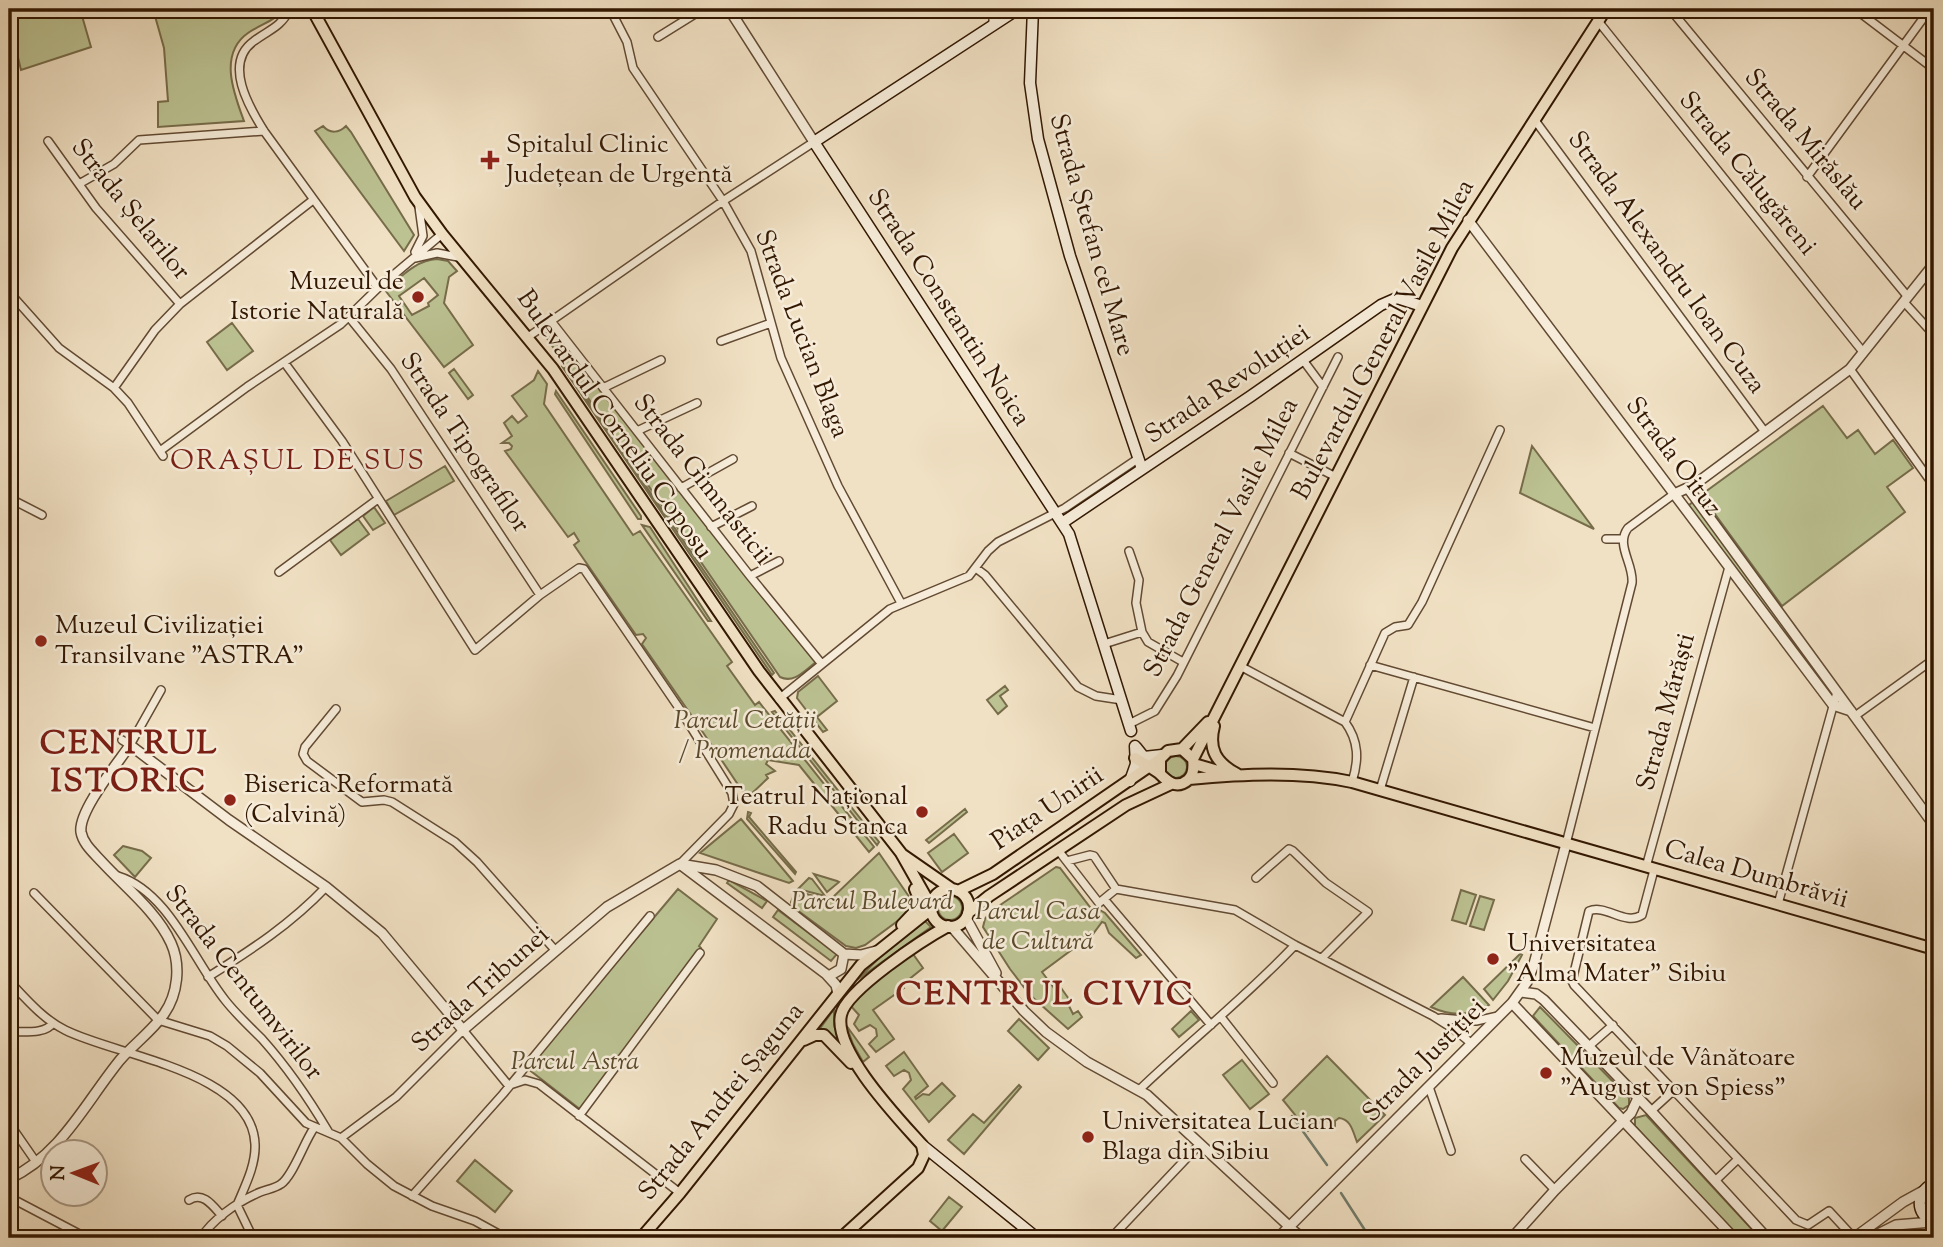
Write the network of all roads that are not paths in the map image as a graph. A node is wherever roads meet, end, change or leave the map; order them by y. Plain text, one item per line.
1 (290, 9) edge
2 (312, 9) edge
3 (610, 9) edge
4 (704, 9) edge
5 (729, 9) edge
6 (993, 9) edge
7 (1033, 9) edge
8 (1606, 9) edge
9 (1670, 9) edge
10 (1855, 9) edge
11 (1930, 9) edge
12 (1014, 10) edge
13 (1598, 21) junction
14 (993, 26) junction
15 (658, 37) dead end
16 (1902, 45) junction
17 (1934, 69) edge
18 (1534, 119) junction
19 (264, 131) junction
20 (48, 141) dead end
21 (814, 142) junction
22 (1807, 177) junction
23 (79, 184) junction
24 (415, 197) junction
25 (313, 200) junction
26 (723, 201) junction
27 (1468, 220) junction
28 (442, 234) junction
29 (462, 258) junction
30 (411, 259) junction
31 (1934, 264) edge
32 (378, 288) junction
33 (9, 292) edge
34 (1906, 300) junction
35 (180, 304) junction
36 (1422, 306) junction
37 (349, 317) junction
38 (551, 321) junction
39 (771, 324) junction
40 (1934, 335) edge
41 (528, 337) junction
42 (721, 341) dead end
43 (1863, 352) junction
44 (1338, 357) dead end
45 (661, 360) dead end
46 (1303, 360) junction
47 (284, 362) junction
48 (1850, 369) junction
49 (1323, 387) junction
50 (114, 388) junction
51 (603, 388) junction
52 (697, 403) dead end
53 (1500, 430) dead end
54 (637, 431) junction
55 (1765, 432) junction
56 (1289, 453) junction
57 (733, 459) dead end
58 (1140, 463) junction
59 (1336, 477) junction
60 (1934, 486) edge
61 (681, 488) junction
62 (1688, 488) junction
63 (1674, 494) junction
64 (9, 498) edge
65 (379, 499) junction
66 (752, 506) dead end
67 (1055, 511) junction
68 (42, 515) dead end
69 (1062, 523) junction
70 (711, 527) junction
71 (1606, 539) dead end
72 (1623, 539) junction
73 (1129, 551) dead end
74 (779, 561) dead end
75 (1729, 567) junction
76 (976, 569) junction
77 (279, 572) dead end
78 (750, 576) junction
79 (540, 595) junction
80 (901, 603) junction
81 (1142, 632) junction
82 (1104, 644) junction
83 (1934, 659) edge
84 (1184, 662) junction
85 (821, 663) junction
86 (1370, 665) junction
87 (1240, 666) junction
88 (1414, 677) junction
89 (162, 690) dead end
90 (1837, 692) junction
91 (779, 699) junction
92 (1122, 700) junction
93 (1833, 705) junction
94 (336, 709) dead end
95 (1217, 713) junction
96 (1853, 714) junction
97 (1345, 722) junction
98 (1130, 727) joint
99 (1595, 728) junction
100 (126, 743) junction
101 (1182, 749) junction
102 (1135, 752) junction
103 (1161, 757) junction
104 (1193, 762) junction
105 (1148, 767) junction
106 (1160, 774) junction
107 (1236, 775) junction
108 (1189, 779) junction
109 (1130, 781) junction
110 (1352, 782) junction
111 (1171, 784) junction
112 (1380, 790) junction
113 (1934, 825) edge
114 (1566, 845) junction
115 (1058, 850) junction
116 (901, 853) junction
117 (1067, 860) junction
118 (680, 864) junction
119 (909, 868) junction
120 (1650, 869) junction
121 (716, 870) junction
122 (113, 875) junction
123 (1256, 878) dead end
124 (326, 887) junction
125 (711, 887) junction
126 (955, 890) junction
127 (1116, 890) junction
128 (34, 892) dead end
129 (1104, 899) junction
130 (1778, 904) junction
131 (931, 907) junction
132 (650, 916) dead end
133 (967, 916) junction
134 (950, 927) junction
135 (892, 938) junction
136 (1295, 945) junction
137 (1934, 949) edge
138 (555, 950) junction
139 (876, 951) junction
140 (699, 953) dead end
141 (844, 954) junction
142 (1322, 958) junction
143 (829, 976) junction
144 (208, 977) junction
145 (998, 978) junction
146 (9, 981) edge
147 (1521, 992) junction
148 (838, 994) junction
149 (1512, 1003) junction
150 (1501, 1015) junction
151 (1433, 1016) junction
152 (1221, 1017) junction
153 (1526, 1018) junction
154 (158, 1020) junction
155 (53, 1023) junction
156 (1211, 1025) junction
157 (1613, 1025) junction
158 (463, 1030) junction
159 (9, 1032) edge
160 (801, 1042) junction
161 (1472, 1044) junction
162 (1589, 1046) junction
163 (128, 1052) junction
164 (865, 1077) junction
165 (1273, 1083) dead end
166 (509, 1086) junction
167 (1429, 1087) junction
168 (1139, 1090) junction
169 (1674, 1090) junction
170 (1638, 1098) junction
171 (1651, 1111) junction
172 (579, 1116) junction
173 (1623, 1119) junction
174 (9, 1123) edge
175 (314, 1128) junction
176 (328, 1131) junction
177 (341, 1138) junction
178 (1200, 1144) junction
179 (922, 1145) junction
180 (1451, 1151) dead end
181 (1525, 1159) dead end
182 (1738, 1159) junction
183 (36, 1162) junction
184 (9, 1179) edge
185 (1715, 1181) junction
186 (1934, 1183) edge
187 (1555, 1190) junction
188 (1923, 1191) junction
189 (680, 1193) junction
190 (412, 1196) junction
191 (9, 1197) edge
192 (188, 1200) dead end
193 (237, 1205) junction
194 (222, 1216) junction
195 (1933, 1222) edge
196 (1290, 1227) junction
197 (87, 1238) edge
198 (201, 1238) edge
199 (253, 1238) edge
200 (506, 1238) edge
201 (641, 1238) edge
202 (841, 1238) edge
203 (1037, 1238) edge
204 (1111, 1238) edge
205 (1278, 1238) edge
206 (1304, 1238) edge
207 (1511, 1238) edge
208 (1734, 1238) edge
209 (1767, 1238) edge
210 (1854, 1238) edge
211 (1870, 1238) edge

1 - 19 street
2 - 24 main road, Bulevardul Corneliu Coposu
3 - 26 street, Strada Lucian Blaga
4 - 15 street
5 - 21 street, Strada Constantin Noica
6 - 14 street
7 - 12 main road
7 - 58 main road, Strada Ștefan cel Mare
8 - 13 main road, Bulevardul General Vasile Milea
9 - 22 street, Strada Mirăslău
10 - 16 street
11 - 16 street
12 - 14 main road
13 - 18 main road, Bulevardul General Vasile Milea
13 - 43 street, Strada Călugăreni
14 - 21 main road
16 - 17 street
16 - 22 street
18 - 27 main road, Bulevardul General Vasile Milea
18 - 55 street, Strada Alexandru Ioan Cuza
19 - 23 street
19 - 25 street
20 - 23 street, Strada Șelarilor
21 - 26 street
21 - 67 main road, Strada Constantin Noica
22 - 34 street, Strada Mirăslău
23 - 35 street, Strada Șelarilor
24 - 28 main road, Bulevardul Corneliu Coposu
24 - 30 street
25 - 32 street
25 - 35 street
26 - 38 street
26 - 39 street, Strada Lucian Blaga
27 - 36 main road, Bulevardul General Vasile Milea
27 - 63 street, Strada Oituz
28 - 29 main road, Bulevardul Corneliu Coposu
28 - 30 street
29 - 30 street
29 - 41 main road, Bulevardul Corneliu Coposu
30 - 32 street
31 - 34 street
32 - 37 street
33 - 50 street
34 - 40 street, Strada Mirăslău
34 - 43 street
35 - 50 street
36 - 46 main road, Strada Revoluției
36 - 59 main road, Bulevardul General Vasile Milea
37 - 47 street
37 - 79 street, Strada Tipografilor
38 - 41 street
38 - 51 street, Strada Gimnasticii
39 - 42 street
39 - 80 street, Strada Lucian Blaga
41 - 91 main road, Bulevardul Corneliu Coposu
43 - 48 street
44 - 49 street, Strada General Vasile Milea
45 - 51 street
46 - 49 street
46 - 58 main road, Strada Revoluției
47 - 50 street
47 - 65 street
48 - 55 street
48 - 60 street
49 - 56 street, Strada General Vasile Milea
51 - 54 street, Strada Gimnasticii
52 - 54 street
53 - 86 street
54 - 61 street, Strada Gimnasticii
55 - 62 street
56 - 59 street
56 - 84 street, Strada General Vasile Milea
57 - 61 street
58 - 67 street, Strada Revoluției
58 - 69 main road, Strada Revoluției
59 - 87 main road, Bulevardul General Vasile Milea
61 - 70 street, Strada Gimnasticii
62 - 63 street
62 - 90 street, Strada Oituz
63 - 72 street
63 - 75 street, Strada Oituz
64 - 68 street
65 - 77 street
65 - 79 street
66 - 70 street
67 - 69 main road, Strada Constantin Noica
67 - 76 street, Strada Revoluției
69 - 82 main road, Strada Constantin Noica
70 - 78 street, Strada Gimnasticii
71 - 72 street
72 - 99 street
73 - 81 street
74 - 78 street
75 - 93 street, Strada Oituz
75 - 120 street, Strada Mărăști
76 - 80 street, Strada Revoluției
76 - 92 street
78 - 85 street, Strada Gimnasticii
79 - 118 street
80 - 85 street, Strada Revoluției
81 - 82 street
81 - 84 street
82 - 92 main road, Strada Constantin Noica
83 - 96 street
84 - 98 street, Strada General Vasile Milea
85 - 91 street, Strada Revoluției
86 - 88 street
86 - 97 street
87 - 95 main road, Bulevardul General Vasile Milea
87 - 97 street
88 - 99 street
88 - 112 street
89 - 100 street
90 - 93 street
90 - 96 street, Strada Oituz
91 - 116 main road, Bulevardul Corneliu Coposu
92 - 98 main road, Strada Constantin Noica
93 - 96 street
93 - 130 street
94 - 138 street
95 - 101 main road, Bulevardul General Vasile Milea
95 - 104 main road, Bulevardul General Vasile Milea
95 - 107 main road
96 - 113 street, Strada Oituz
97 - 110 street
99 - 114 street
100 - 122 street
100 - 124 street
101 - 103 main road
101 - 104 main road
102 - 103 main road
102 - 105 main road
102 - 109 main road
103 - 105 main road, Piața Unirii
103 - 106 main road
104 - 107 main road, Calea Dumbrăvii
104 - 108 main road
105 - 106 main road
105 - 109 main road, Piața Unirii
106 - 111 main road
107 - 108 main road, Calea Dumbrăvii
107 - 110 main road, Calea Dumbrăvii
108 - 111 main road
109 - 126 main road, Piața Unirii
110 - 112 main road, Calea Dumbrăvii
111 - 115 main road, Piața Unirii
112 - 114 main road, Calea Dumbrăvii
114 - 120 main road, Calea Dumbrăvii
114 - 147 street, Strada Justiției
115 - 117 street
115 - 133 main road, Piața Unirii
116 - 119 main road, Bulevardul Corneliu Coposu
116 - 126 main road, Bulevardul Corneliu Coposu
117 - 127 street
117 - 129 street
118 - 121 street
118 - 125 street
118 - 138 street, Strada Tribunei
119 - 131 main road, Bulevardul Corneliu Coposu
119 - 135 main road, Bulevardul Corneliu Coposu
120 - 130 main road, Calea Dumbrăvii
120 - 157 street, Strada Mărăști
121 - 125 street
121 - 141 street
122 - 144 street, Strada Centumvirilor
122 - 154 street
123 - 142 street
124 - 144 street
124 - 158 street
125 - 143 street
126 - 131 main road, Piața Unirii
126 - 133 main road
127 - 129 street
127 - 136 street
128 - 154 street
129 - 156 street
130 - 137 main road, Calea Dumbrăvii
131 - 134 main road
131 - 135 main road, Piața Unirii
132 - 166 street
133 - 134 main road, Piața Unirii
133 - 145 street
134 - 145 street
134 - 164 main road, Piața Unirii
135 - 139 main road, Piața Unirii
136 - 142 street
136 - 152 street
138 - 158 street, Strada Tribunei
139 - 141 street
139 - 148 main road, Piața Unirii
140 - 172 street
141 - 143 street
142 - 151 street
143 - 148 street
144 - 176 street, Strada Centumvirilor
145 - 168 street
146 - 155 street
147 - 149 street, Strada Justiției
147 - 162 street
148 - 160 main road, Strada Andrei Șaguna
149 - 150 street, Strada Justiției
149 - 153 street
150 - 151 street
150 - 153 street
150 - 161 street, Strada Justiției
151 - 161 street
152 - 156 street
152 - 165 street
153 - 173 street
154 - 163 street
154 - 175 street
155 - 159 street
155 - 163 street
156 - 168 street
157 - 162 street
157 - 169 street
158 - 166 street
158 - 177 street, Strada Tribunei
160 - 164 main road
160 - 189 main road, Strada Andrei Șaguna
161 - 167 street, Strada Justiției
162 - 170 street
163 - 183 street
163 - 193 street
164 - 179 main road
166 - 172 street
166 - 190 street
167 - 180 street
167 - 196 street, Strada Justiției
168 - 178 street
169 - 171 street
169 - 182 street
170 - 171 street
170 - 173 street
171 - 185 street
172 - 189 street
173 - 187 street
173 - 208 street
174 - 183 street
175 - 176 street
175 - 193 street
176 - 177 street
177 - 190 street
178 - 196 street
178 - 204 street
179 - 202 main road
179 - 203 main road
181 - 187 street
182 - 185 street
182 - 210 street
183 - 184 street
185 - 209 street
186 - 188 main road
187 - 207 street
188 - 195 main road
188 - 210 street
189 - 201 main road, Strada Andrei Șaguna
190 - 200 street
191 - 197 street
192 - 194 street
193 - 194 street
193 - 199 street
194 - 198 street
195 - 211 street
196 - 205 street, Strada Justiției
196 - 206 street

